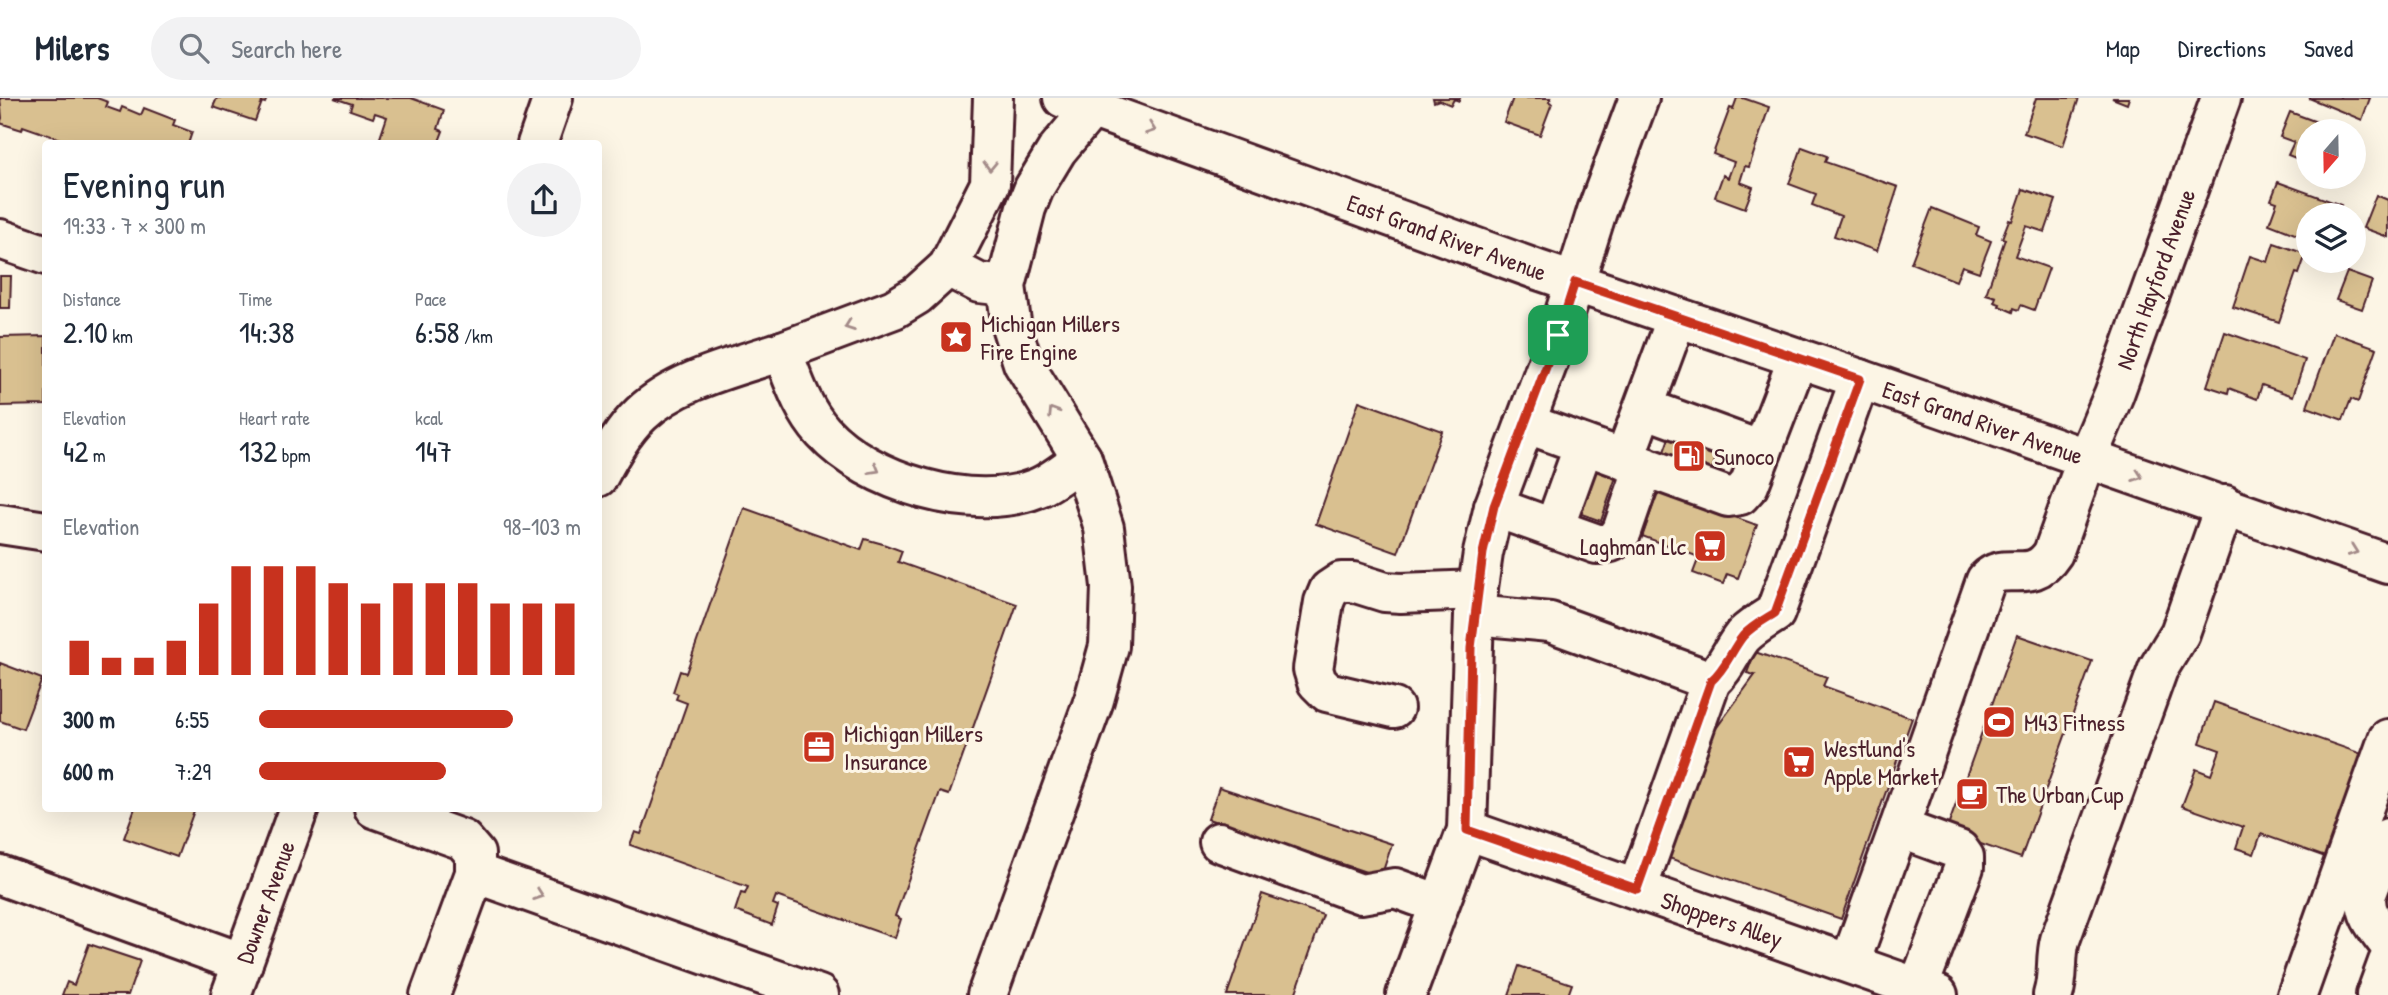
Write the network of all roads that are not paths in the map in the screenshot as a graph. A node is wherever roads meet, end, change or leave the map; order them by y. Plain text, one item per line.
1 (553, 98) edge
2 (993, 98) edge
3 (1639, 98) edge
4 (2221, 98) edge
5 (1073, 101) edge
6 (538, 140) edge
7 (0, 239) edge
8 (42, 254) edge
9 (948, 267) junction
10 (1575, 282) junction
11 (1006, 286) junction
12 (1677, 317) junction
13 (782, 351) junction
14 (1798, 358) junction
15 (1860, 379) junction
16 (1644, 408) junction
17 (1525, 423) junction
18 (1584, 445) junction
19 (1762, 451) junction
20 (2087, 458) junction
21 (1082, 459) junction
22 (1634, 463) junction
23 (602, 470) edge
24 (2225, 505) junction
25 (1494, 506) junction
26 (0, 524) edge
27 (1554, 528) junction
28 (42, 530) edge
29 (2388, 564) edge
30 (1476, 602) junction
31 (1711, 681) junction
32 (1394, 708) dead end
33 (2388, 739) edge
34 (298, 812) edge
35 (385, 812) edge
36 (1899, 828) junction
37 (1467, 830) junction
38 (2388, 838) edge
39 (1219, 842) dead end
40 (475, 873) junction
41 (0, 875) edge
42 (1637, 889) junction
43 (1439, 904) junction
44 (2388, 943) edge
45 (2388, 962) edge
46 (1850, 963) junction
47 (237, 979) edge
48 (1932, 993) edge
49 (430, 995) edge
50 (819, 995) edge
51 (987, 995) edge
52 (1406, 995) edge
53 (2053, 995) edge
54 (2297, 995) edge
55 (2376, 995) edge

1 - 6 street
2 -> 9 street
3 - 10 street
4 - 20 street, North Hayford Avenue
5 -> 10 street, East Grand River Avenue
5 - 11 street
7 - 8 street
9 - 11 street
9 -> 13 street
10 - 12 street, East Grand River Avenue
10 - 17 street
21 -> 11 street
12 - 14 street, East Grand River Avenue
12 - 16 street
13 -> 21 street
13 - 23 street
14 - 15 street, East Grand River Avenue
14 - 19 street
15 - 20 street, East Grand River Avenue
15 - 31 street
16 - 19 street
16 - 22 street
17 - 18 street
17 - 25 street
18 - 22 street
18 - 27 street
19 - 22 street
20 -> 24 street, East Grand River Avenue
20 - 36 street, North Hayford Avenue
21 - 51 street
22 - 27 street
24 -> 29 street, East Grand River Avenue
24 - 53 street
25 - 27 street
25 - 30 street
26 - 28 street
30 - 31 street
30 - 32 street
30 - 37 street
31 - 42 street
33 - 54 street
34 - 47 street, Downer Avenue
35 - 40 street
36 - 46 street
36 - 48 street
37 - 42 street, Shoppers Alley
37 - 43 street
38 - 44 street
39 - 43 street
40 - 49 street
40 -> 50 street
41 - 47 street
42 - 46 street, Shoppers Alley
43 - 52 street
45 - 55 street
46 - 48 street, Shoppers Alley

